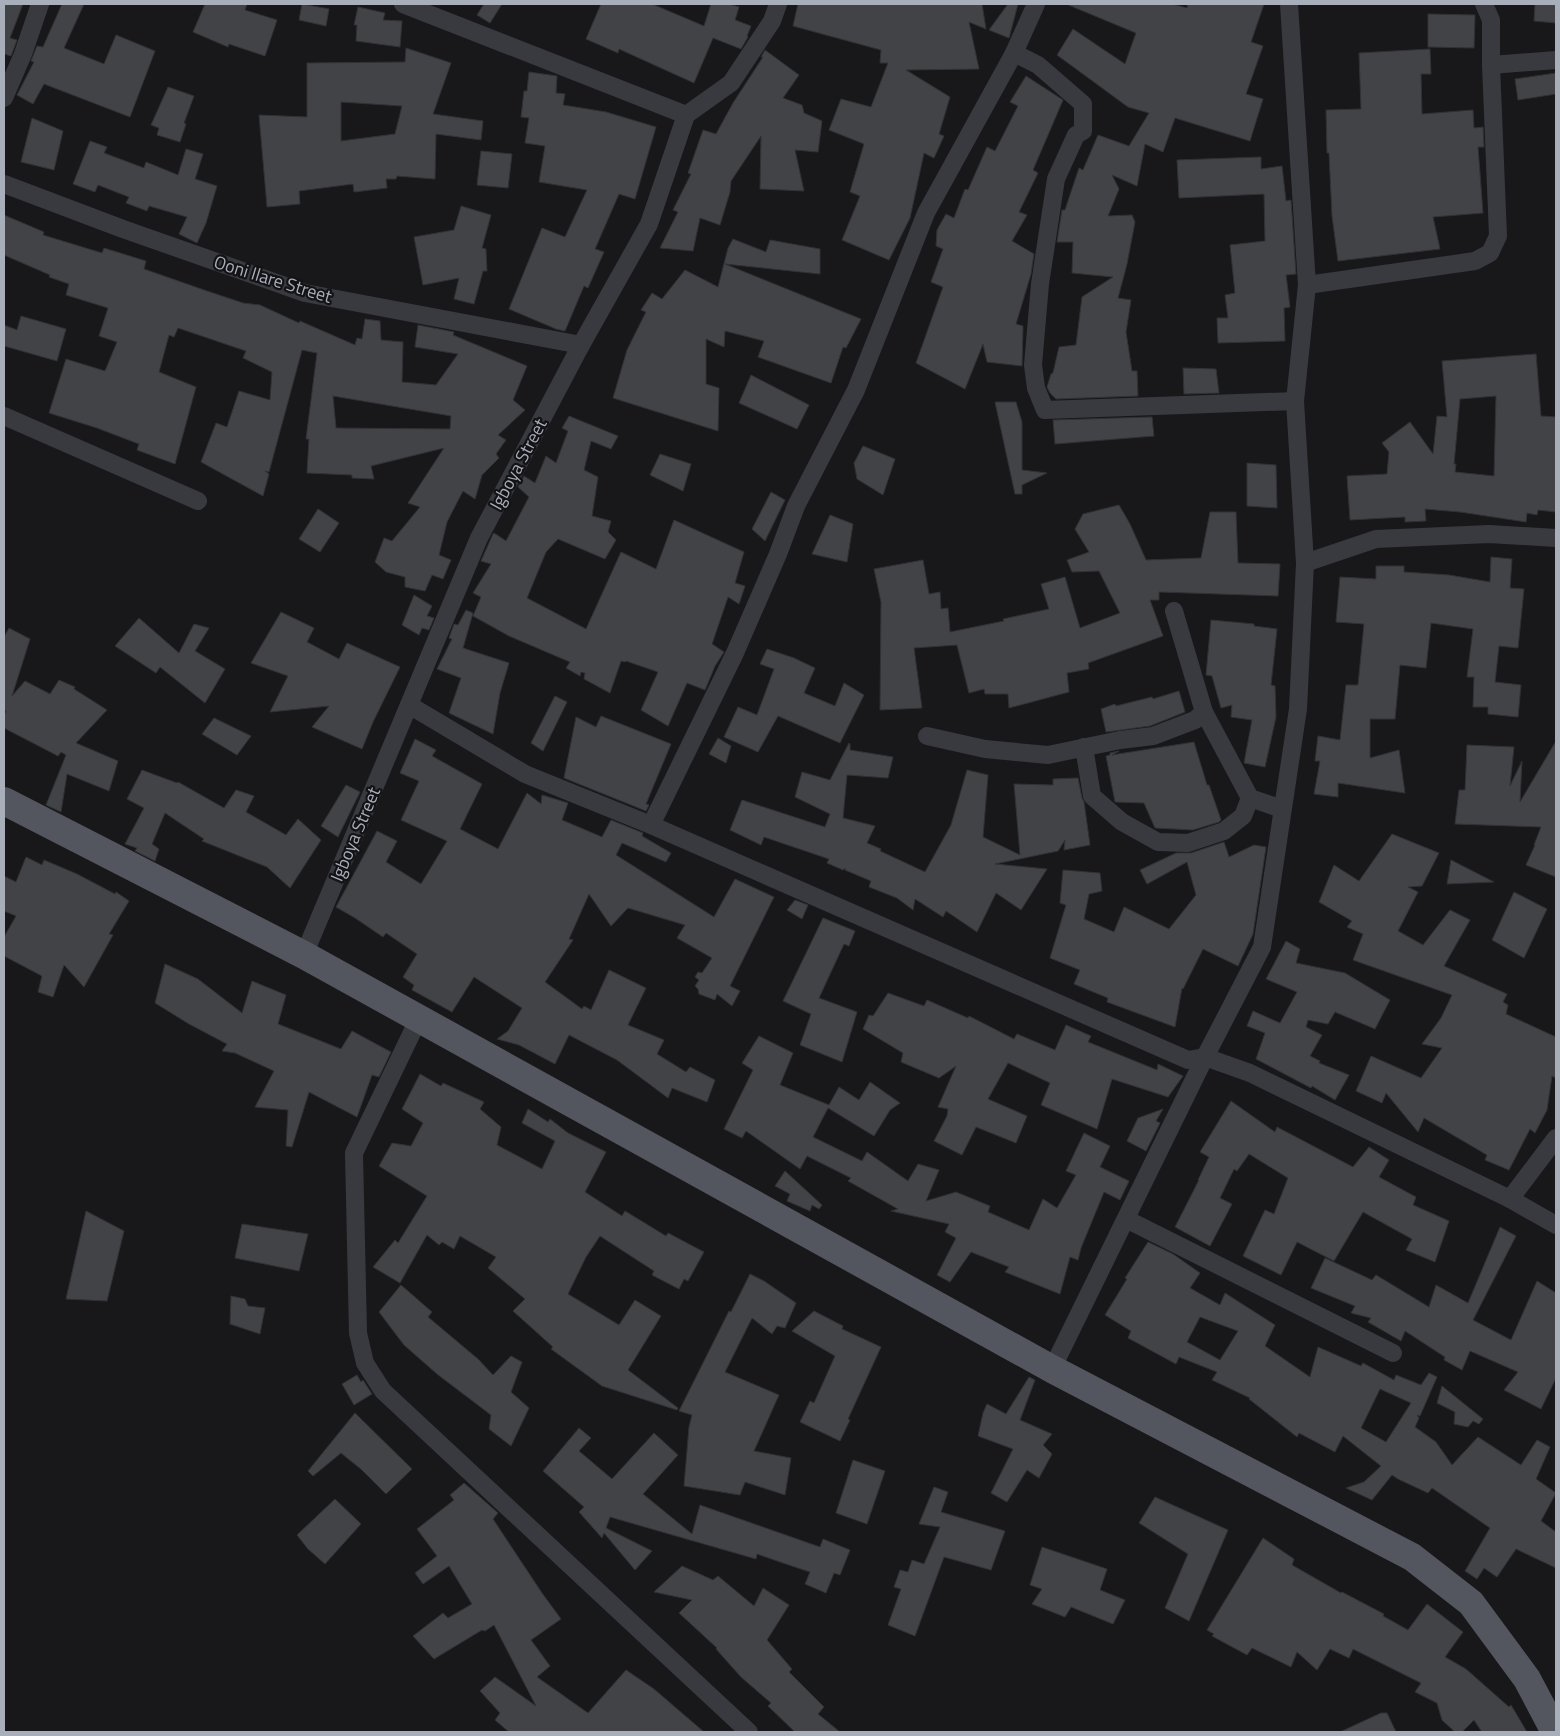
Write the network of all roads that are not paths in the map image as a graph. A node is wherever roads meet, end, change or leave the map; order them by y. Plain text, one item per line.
1 (40, 4) edge
2 (403, 4) edge
3 (778, 4) edge
4 (1036, 4) edge
5 (1289, 4) edge
6 (1484, 4) edge
7 (1014, 53) junction
8 (1556, 60) edge
9 (1491, 65) junction
10 (4, 98) edge
11 (686, 115) junction
12 (4, 184) edge
13 (1307, 284) junction
14 (581, 345) junction
15 (1295, 401) junction
16 (4, 416) edge
17 (198, 501) dead end
18 (1556, 538) edge
19 (1305, 563) junction
20 (1174, 611) dead end
21 (409, 705) junction
22 (1204, 712) junction
23 (927, 736) dead end
24 (1084, 747) junction
25 (1250, 798) junction
26 (4, 801) edge
27 (1282, 809) junction
28 (651, 825) junction
29 (304, 955) junction
30 (419, 1018) junction
31 (1205, 1057) junction
32 (1556, 1138) edge
33 (1510, 1199) junction
34 (1126, 1219) junction
35 (1556, 1225) edge
36 (1393, 1352) dead end
37 (1052, 1369) junction
38 (749, 1732) edge
39 (1555, 1732) edge

1 - 10 street
2 - 11 street
3 - 11 street
4 - 7 street
5 - 13 street
6 - 9 street
7 - 15 street
7 - 28 street
8 - 9 street
9 - 13 street
11 - 14 street, Igboya Street
12 - 14 street, Ooni Ilare Street
13 - 15 street
14 - 21 street, Igboya Street
15 - 19 street
16 - 17 street
18 - 19 street
19 - 27 street
20 - 22 street
21 - 28 street
21 - 29 street, Igboya Street
22 - 24 street
22 - 25 street
23 - 24 street
24 - 25 street
25 - 27 street
26 - 29 main road
27 - 31 street
28 - 31 street
29 - 30 main road
30 - 37 main road
30 - 38 street
31 - 33 street
31 - 34 street
32 - 33 street
33 - 35 street
34 - 36 street
34 - 37 street
37 - 39 main road

